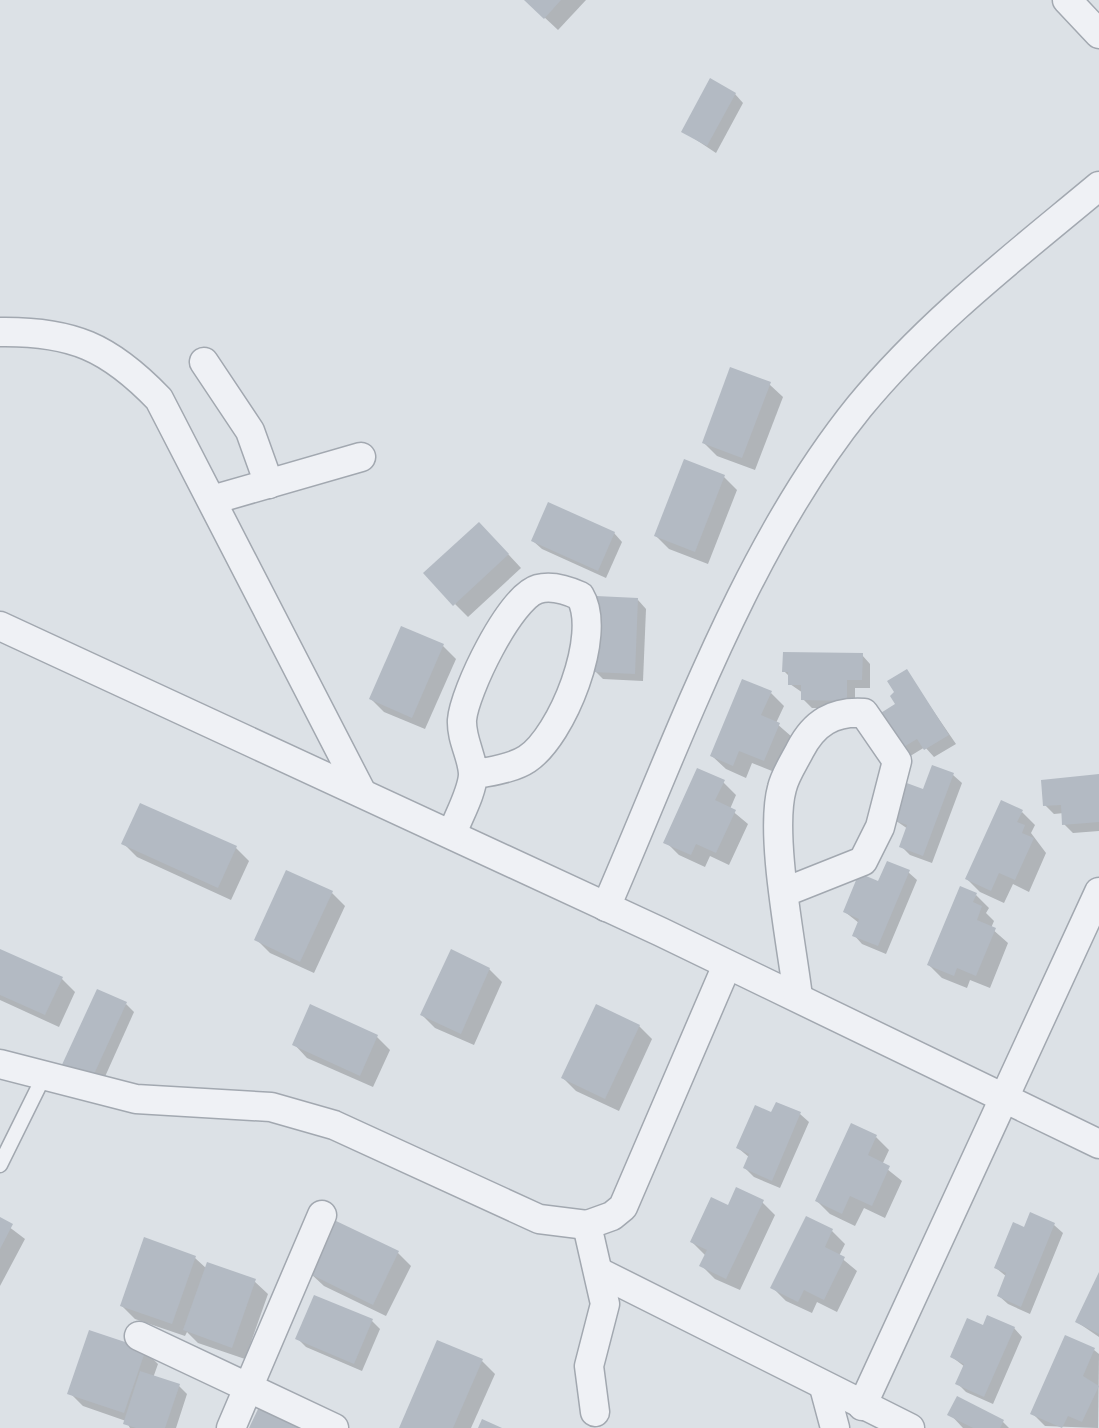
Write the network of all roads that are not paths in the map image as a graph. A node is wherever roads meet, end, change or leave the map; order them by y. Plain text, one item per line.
1 (1067, 0) edge
2 (1099, 34) edge
3 (1099, 186) edge
4 (0, 332) edge
5 (204, 362) dead end
6 (361, 457) dead end
7 (269, 484) junction
8 (212, 500) junction
9 (0, 626) edge
10 (473, 775) junction
11 (362, 793) junction
12 (452, 834) junction
13 (785, 892) junction
14 (1099, 892) edge
15 (606, 907) junction
16 (727, 965) junction
17 (798, 997) junction
18 (0, 1044) edge
19 (20, 1070) edge
20 (1006, 1098) junction
21 (1099, 1144) edge
22 (0, 1165) edge
23 (322, 1215) dead end
24 (587, 1225) junction
25 (599, 1272) junction
26 (139, 1336) dead end
27 (824, 1387) junction
28 (248, 1388) junction
29 (862, 1406) junction
30 (595, 1412) dead end
31 (231, 1428) edge
32 (334, 1428) edge
33 (835, 1428) edge
34 (910, 1428) edge

1 - 2 street
3 - 15 street
4 - 8 street
5 - 7 street
6 - 7 street
7 - 8 street
8 - 11 street
9 - 11 street
10 - 10 street
10 - 12 street
11 - 12 street
12 - 15 street
13 - 13 street
13 - 17 street
14 - 20 street
15 - 16 street
16 - 17 street
16 - 24 street
17 - 20 street
18 - 19 street
19 - 22 lane
19 - 24 street
20 - 21 street
20 - 29 street
23 - 28 street
24 - 25 street
25 - 27 street
25 - 30 street
26 - 28 street
27 - 29 street
27 - 33 street
28 - 31 street
28 - 32 street
29 - 34 street

